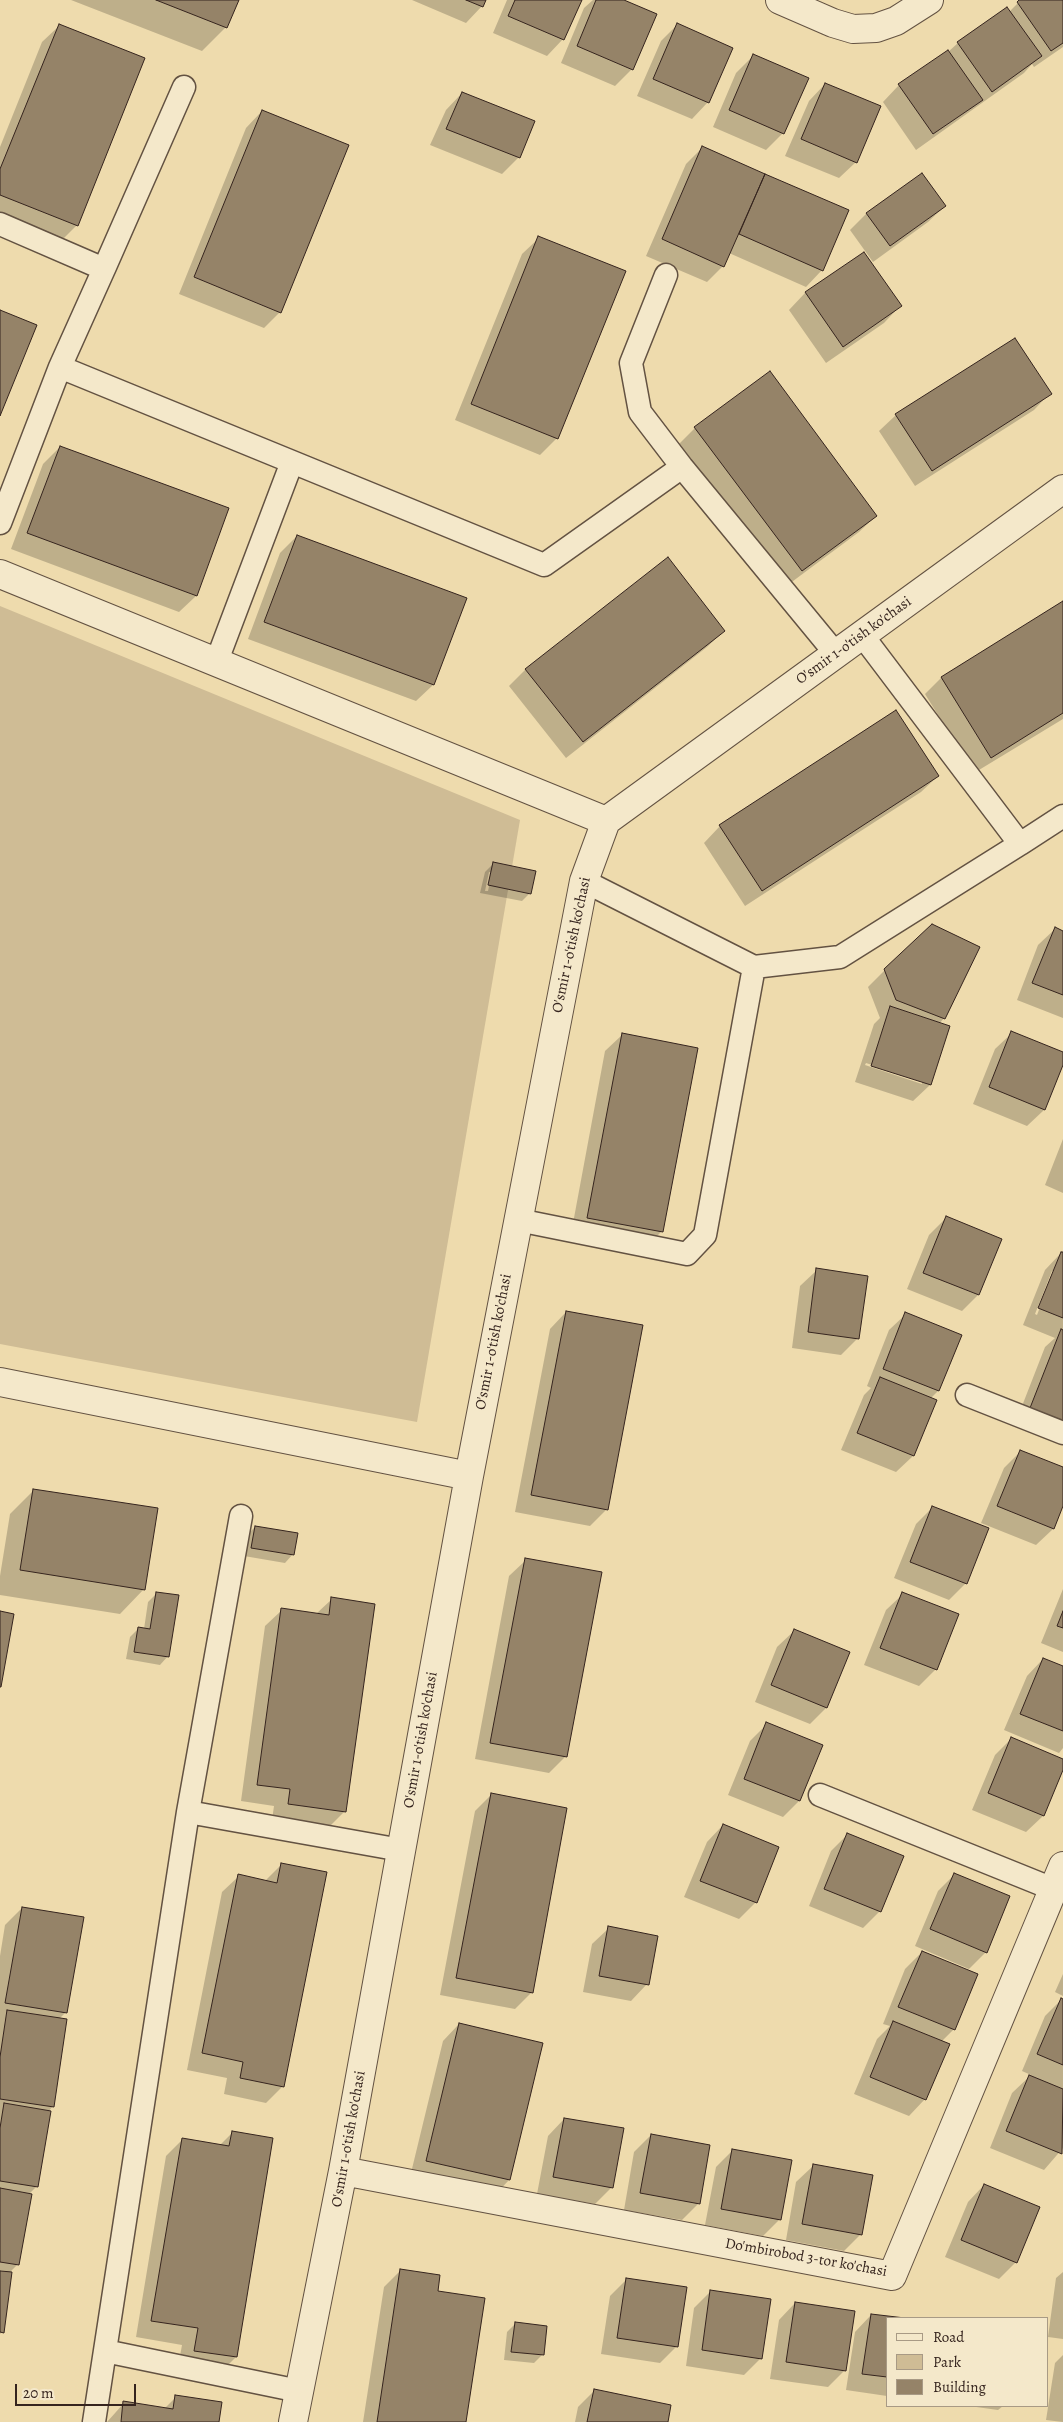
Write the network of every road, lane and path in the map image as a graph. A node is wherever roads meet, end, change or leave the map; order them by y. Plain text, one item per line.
1 (780, 0) edge
2 (929, 0) edge
3 (184, 87) dead end
4 (0, 224) edge
5 (104, 269) junction
6 (666, 275) dead end
7 (60, 366) junction
8 (292, 462) junction
9 (682, 466) junction
10 (1063, 489) edge
11 (0, 523) edge
12 (0, 574) edge
13 (862, 635) junction
14 (836, 654) junction
15 (216, 663) junction
16 (1063, 816) edge
17 (606, 821) junction
18 (1020, 844) junction
19 (584, 881) junction
20 (754, 967) junction
21 (518, 1220) junction
22 (0, 1382) edge
23 (967, 1396) dead end
24 (1063, 1433) edge
25 (469, 1476) junction
26 (241, 1516) dead end
27 (820, 1795) dead end
28 (188, 1812) junction
29 (401, 1850) junction
30 (1058, 1878) edge
31 (343, 2171) junction
32 (105, 2351) junction
33 (299, 2391) junction
34 (94, 2422) edge
35 (293, 2422) edge

1 - 2 street
3 - 5 lane
4 - 5 lane
5 - 7 lane
6 - 9 lane
7 - 8 lane
7 - 11 lane
8 - 9 lane
8 - 15 lane
9 - 14 lane
10 - 13 street, O'smir 1-o'tish ko'chasi
12 - 15 street
13 - 14 street, O'smir 1-o'tish ko'chasi
13 - 18 lane
14 - 17 street, O'smir 1-o'tish ko'chasi
15 - 17 street
16 - 18 lane
17 - 19 street, O'smir 1-o'tish ko'chasi
18 - 20 lane
19 - 20 lane
19 - 21 street, O'smir 1-o'tish ko'chasi
20 - 21 lane
21 - 25 street, O'smir 1-o'tish ko'chasi
22 - 25 street
23 - 24 lane
25 - 29 street, O'smir 1-o'tish ko'chasi
26 - 28 lane
27 - 30 lane
28 - 29 lane
28 - 32 lane
29 - 31 street, O'smir 1-o'tish ko'chasi
30 - 31 street, Do'mbirobod 3-tor ko'chasi
31 - 33 street, O'smir 1-o'tish ko'chasi
32 - 33 lane
32 - 34 lane
33 - 35 street, O'smir 1-o'tish ko'chasi

